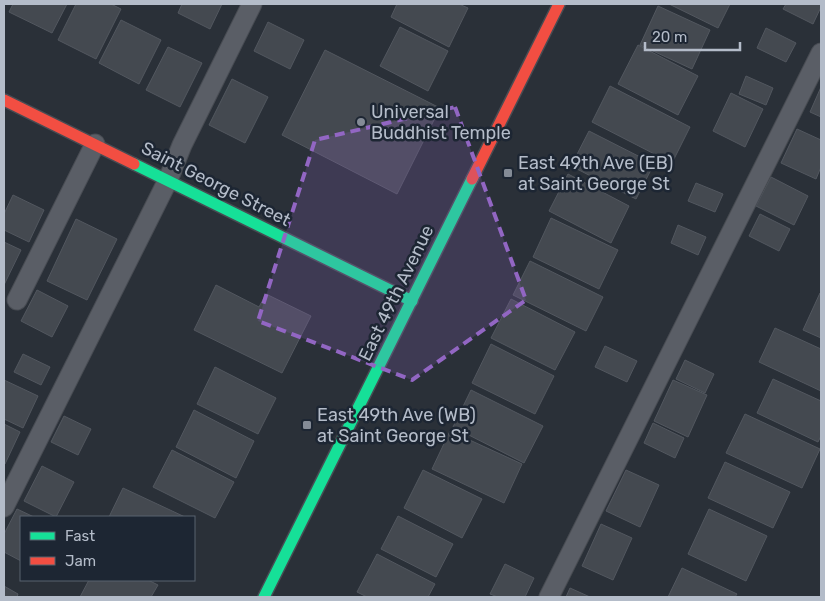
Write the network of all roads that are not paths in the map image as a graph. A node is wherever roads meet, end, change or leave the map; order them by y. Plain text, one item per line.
1 (252, 4) edge
2 (559, 4) edge
3 (821, 53) edge
4 (4, 100) edge
5 (95, 144) junction
6 (168, 180) junction
7 (16, 300) dead end
8 (412, 301) junction
9 (4, 507) edge
10 (264, 597) edge
11 (549, 597) edge

1 - 6 lane
2 - 8 street, East 49th Avenue
3 - 11 lane
4 - 5 street, Saint George Street
5 - 6 street, Saint George Street
5 - 7 lane
6 - 8 street, Saint George Street
6 - 9 lane
8 - 10 street, East 49th Avenue

